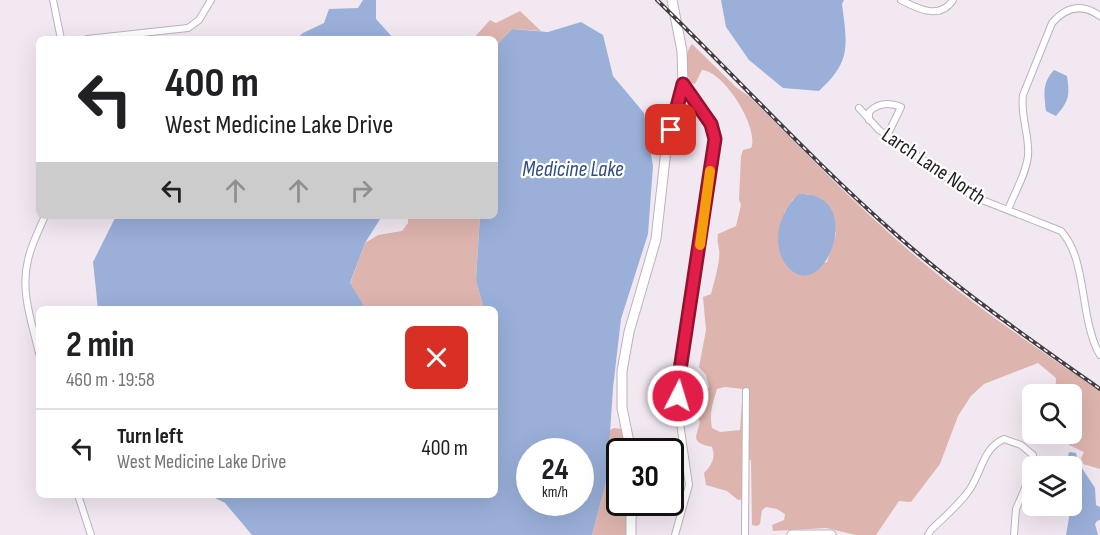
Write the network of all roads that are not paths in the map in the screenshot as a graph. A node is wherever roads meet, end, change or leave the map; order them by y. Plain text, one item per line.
1 (53, 0) edge
2 (211, 0) edge
3 (672, 0) edge
4 (901, 0) edge
5 (953, 0) edge
6 (1100, 16) edge
7 (60, 36) edge
8 (123, 36) edge
9 (683, 84) junction
10 (859, 108) dead end
11 (869, 120) junction
12 (887, 136) junction
13 (1008, 210) junction
14 (44, 219) edge
15 (36, 341) edge
16 (1100, 356) edge
17 (746, 391) dead end
18 (628, 438) edge
19 (1033, 456) edge
20 (1022, 494) edge
21 (79, 498) edge
22 (633, 516) edge
23 (632, 533) edge
24 (91, 535) edge
25 (675, 535) edge
26 (745, 535) edge
27 (792, 535) edge
28 (818, 535) edge
29 (831, 535) edge
30 (928, 535) edge
31 (1014, 535) edge

1 - 7 street
2 - 8 street
3 - 9 street
4 - 5 street
6 - 13 street
9 - 18 street
9 - 25 street
10 - 11 street, Larch Lane North
11 - 12 street, Larch Lane North
11 - 12 street
12 - 13 street, Larch Lane North
13 - 16 street, Larch Lane North
14 - 15 street
17 - 26 street
19 - 30 street
20 - 31 street
21 - 24 street
22 - 23 street
27 - 28 street
28 - 29 street

